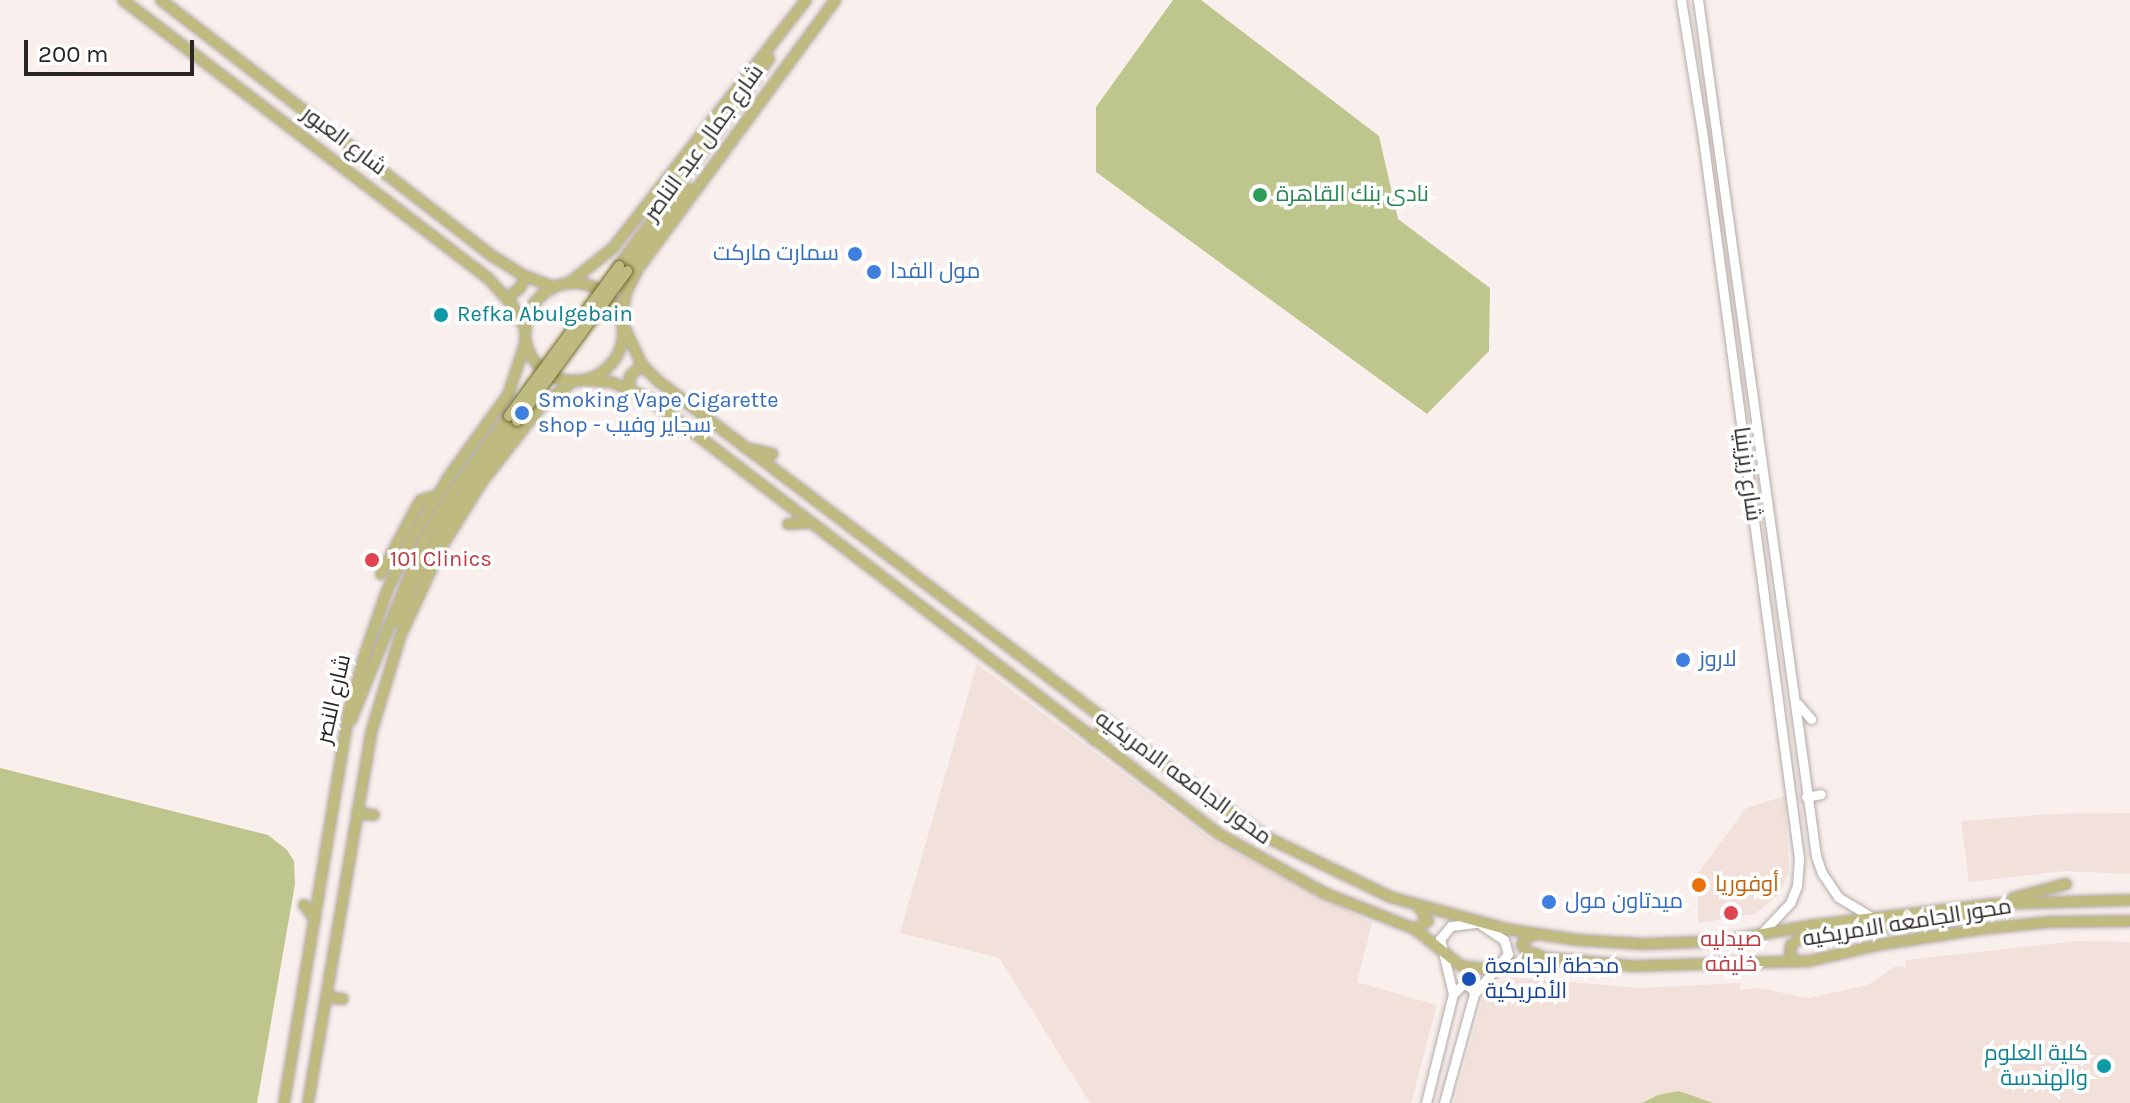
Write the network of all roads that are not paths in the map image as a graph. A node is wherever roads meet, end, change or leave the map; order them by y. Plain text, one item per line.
1 (123, 0) edge
2 (161, 0) edge
3 (806, 0) edge
4 (835, 0) edge
5 (1681, 0) edge
6 (1698, 0) edge
7 (779, 35) junction
8 (601, 261) junction
9 (626, 271) junction
10 (525, 276) junction
11 (569, 283) junction
12 (553, 287) junction
13 (507, 298) junction
14 (622, 320) junction
15 (526, 335) junction
16 (642, 365) junction
17 (579, 380) junction
18 (512, 386) junction
19 (629, 388) junction
20 (542, 405) junction
21 (513, 418) junction
22 (747, 449) junction
23 (772, 454) dead end
24 (1766, 489) junction
25 (1750, 493) junction
26 (436, 496) junction
27 (1770, 509) junction
28 (1753, 511) junction
29 (810, 523) junction
30 (788, 524) dead end
31 (381, 574) dead end
32 (400, 637) junction
33 (1796, 702) junction
34 (1811, 719) dead end
35 (1108, 722) junction
36 (347, 726) junction
37 (1094, 740) junction
38 (1821, 794) dead end
39 (1806, 797) junction
40 (357, 813) junction
41 (374, 815) dead end
42 (1816, 856) junction
43 (1799, 858) junction
44 (2066, 884) dead end
45 (2130, 900) edge
46 (1995, 904) junction
47 (304, 905) dead end
48 (1419, 907) junction
49 (315, 919) junction
50 (1876, 919) junction
51 (2130, 921) edge
52 (1479, 924) junction
53 (1415, 929) junction
54 (1536, 934) junction
55 (1758, 936) junction
56 (1442, 952) junction
57 (1547, 958) junction
58 (1795, 962) junction
59 (1501, 966) junction
60 (1453, 994) junction
61 (1474, 994) junction
62 (327, 997) junction
63 (343, 999) dead end
64 (284, 1103) edge
65 (308, 1103) edge
66 (1426, 1103) edge
67 (1444, 1103) edge

1 - 13 main road, شارع العبور
2 - 10 main road, شارع العبور
3 - 7 main road, شارع جمال عبد الناصر
4 - 9 main road, شارع جمال عبد الناصر
5 - 25 main road, شارع زيزينيا
6 - 24 main road, شارع زيزينيا
7 - 8 main road, شارع جمال عبد الناصر
7 - 9 main road
8 - 9 main road
8 - 11 main road, شارع جمال عبد الناصر
9 - 14 main road
9 - 21 main road, bridge
10 - 12 main road, شارع العبور
10 - 13 main road
11 - 12 main road
11 - 14 main road
12 - 15 main road
13 - 15 main road, شارع العبور
14 - 16 main road, محور الجامعه الامريكيه
14 - 17 main road
15 - 17 main road
15 - 18 main road, شارع النصر
16 - 19 main road
16 - 22 main road, محور الجامعه الامريكيه
17 - 19 main road, محور الجامعه الامريكيه
17 - 20 main road, شارع النصر
18 - 20 main road
18 - 26 main road, شارع النصر
19 - 29 main road, محور الجامعه الامريكيه
20 - 32 main road, شارع النصر
21 - 32 main road
21 - 36 main road
22 - 23 main road
22 - 35 main road, محور الجامعه الامريكيه
24 - 25 main road
24 - 27 main road, شارع زيزينيا
25 - 28 main road, شارع زيزينيا
26 - 31 main road
26 - 36 main road, شارع النصر
27 - 28 main road
27 - 33 main road, شارع زيزينيا
28 - 43 main road, شارع زيزينيا
29 - 30 main road
29 - 37 main road, محور الجامعه الامريكيه
32 - 40 main road, شارع النصر
33 - 34 main road
33 - 39 main road, شارع زيزينيا
35 - 37 main road
35 - 48 main road, محور الجامعه الامريكيه
36 - 49 main road, شارع النصر
37 - 53 main road, محور الجامعه الامريكيه
38 - 39 main road
39 - 42 main road, شارع زيزينيا
40 - 41 main road
40 - 62 main road, شارع النصر
42 - 43 main road
42 - 50 main road, شارع زيزينيا
43 - 55 main road, شارع زيزينيا
44 - 46 main road
45 - 46 main road, محور الجامعه الامريكيه
46 - 50 main road, محور الجامعه الامريكيه
46 - 58 main road
47 - 49 main road
48 - 52 main road, محور الجامعه الامريكيه
48 - 53 main road
49 - 64 main road, شارع النصر
50 - 55 main road, محور الجامعه الامريكيه
51 - 58 main road, محور الجامعه الامريكيه
52 - 54 main road, محور الجامعه الامريكيه
52 - 56 main road
52 - 59 main road
53 - 56 main road, محور الجامعه الامريكيه
54 - 55 main road, محور الجامعه الامريكيه
54 - 57 main road
56 - 59 main road, محور الجامعه الامريكيه
56 - 60 main road
57 - 58 main road, محور الجامعه الامريكيه
57 - 59 main road, محور الجامعه الامريكيه
59 - 61 main road
60 - 61 main road
60 - 66 main road
61 - 67 main road
62 - 63 main road
62 - 65 main road, شارع النصر

